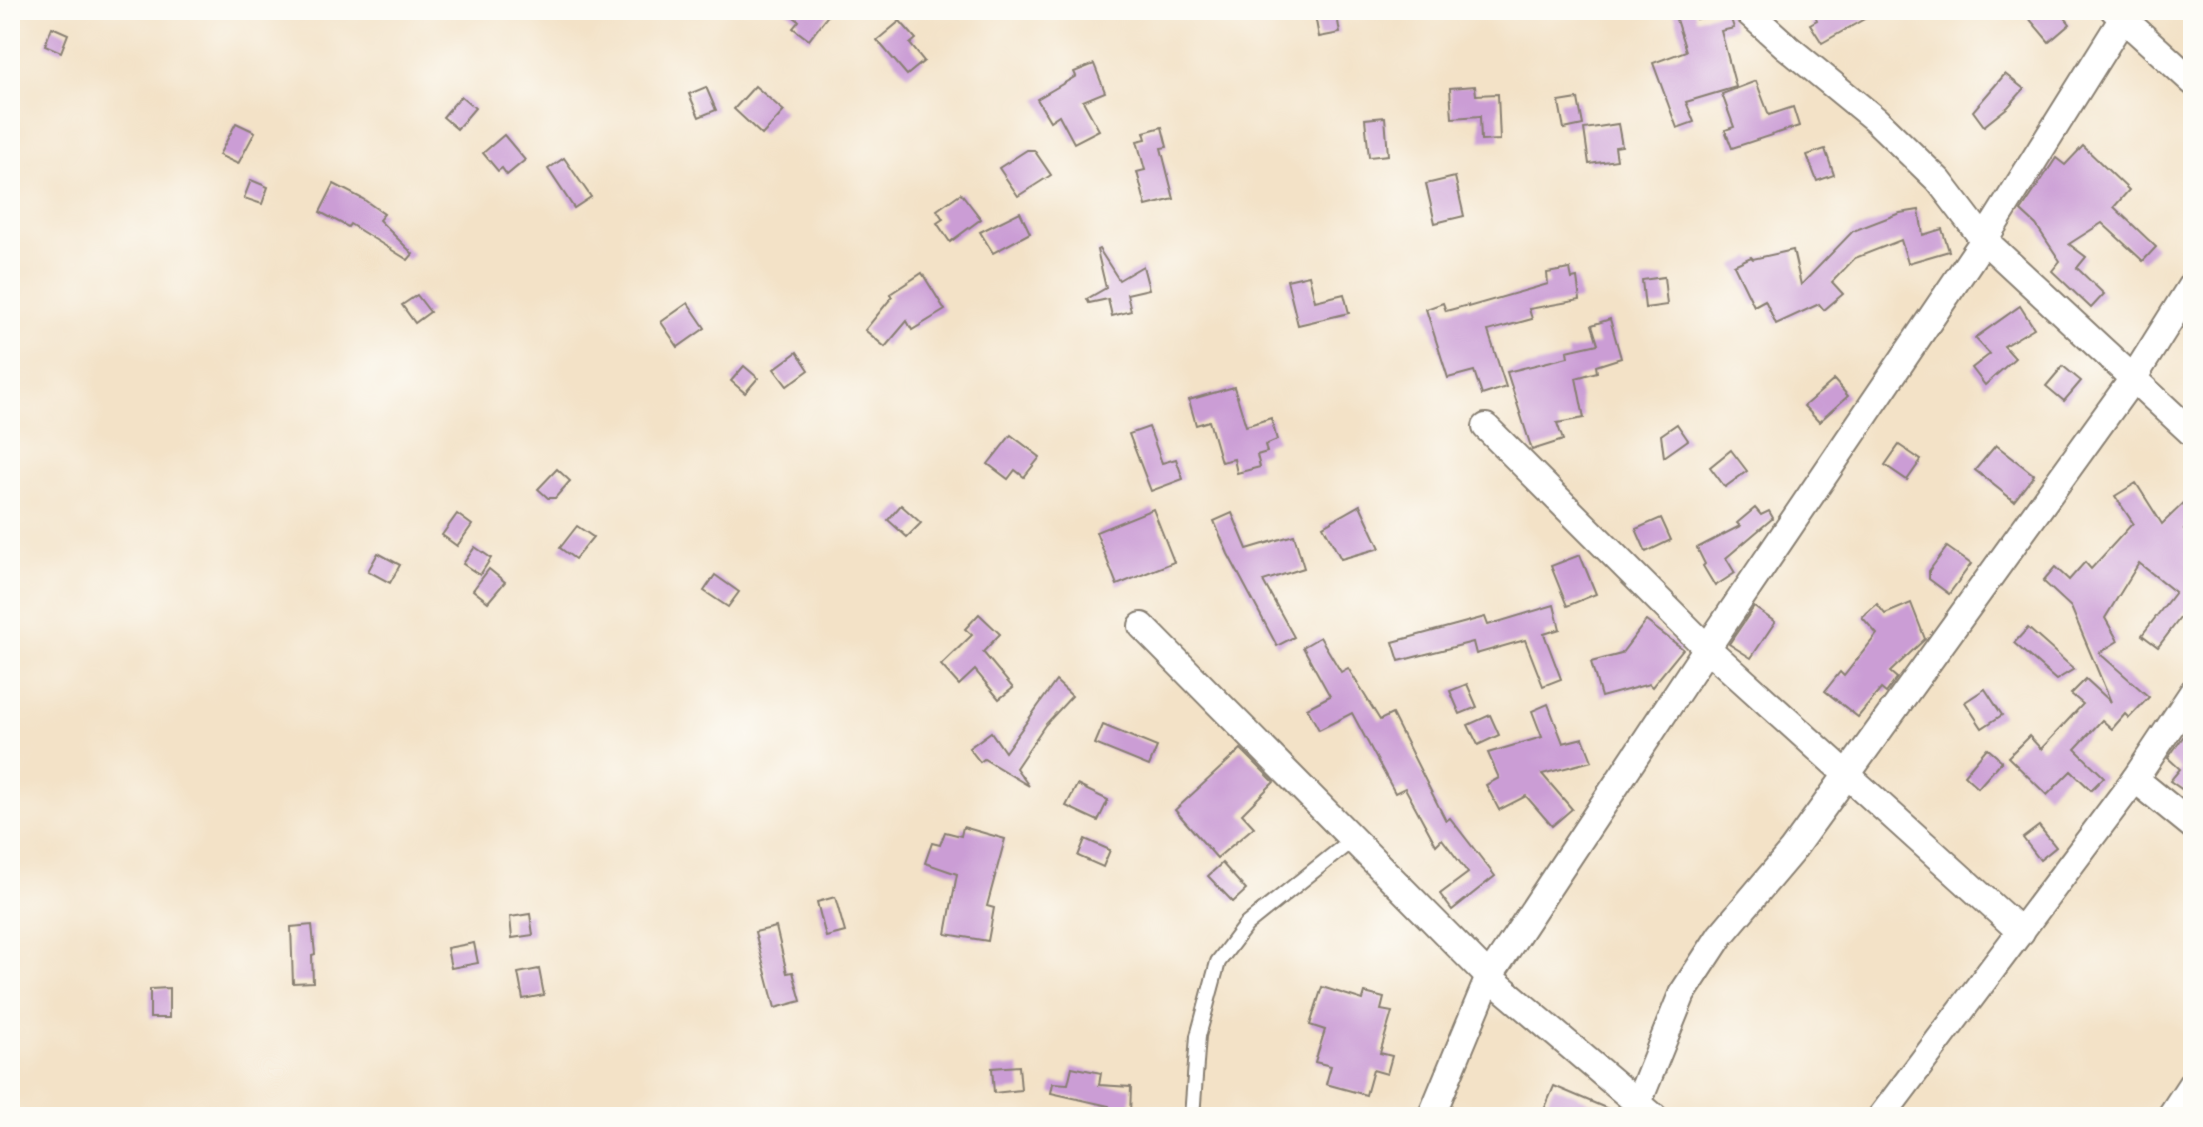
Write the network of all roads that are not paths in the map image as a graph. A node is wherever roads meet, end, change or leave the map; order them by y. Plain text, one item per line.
1 (1746, 10) edge
2 (2122, 13) edge
3 (2193, 82) edge
4 (1984, 240) junction
5 (2193, 283) edge
6 (2134, 377) junction
7 (1486, 427) dead end
8 (2193, 434) edge
9 (1142, 626) dead end
10 (1707, 648) junction
11 (2193, 692) edge
12 (1846, 776) junction
13 (2135, 779) junction
14 (2193, 826) edge
15 (1353, 839) junction
16 (2021, 932) junction
17 (1489, 977) junction
18 (2193, 1082) edge
19 (1646, 1110) edge
20 (1889, 1114) edge
21 (1192, 1117) edge
22 (1431, 1117) edge
23 (2170, 1117) edge

1 - 4 street
2 - 3 street
2 - 4 street
4 - 6 street
4 - 10 street
5 - 6 street
6 - 8 street
6 - 12 street
7 - 10 street
9 - 15 street
10 - 12 street
10 - 17 street
11 - 13 street
12 - 16 street
12 - 19 street
13 - 14 street
13 - 16 street
15 - 17 street
15 - 21 lane
16 - 20 street
17 - 19 street
17 - 22 street
18 - 23 street

